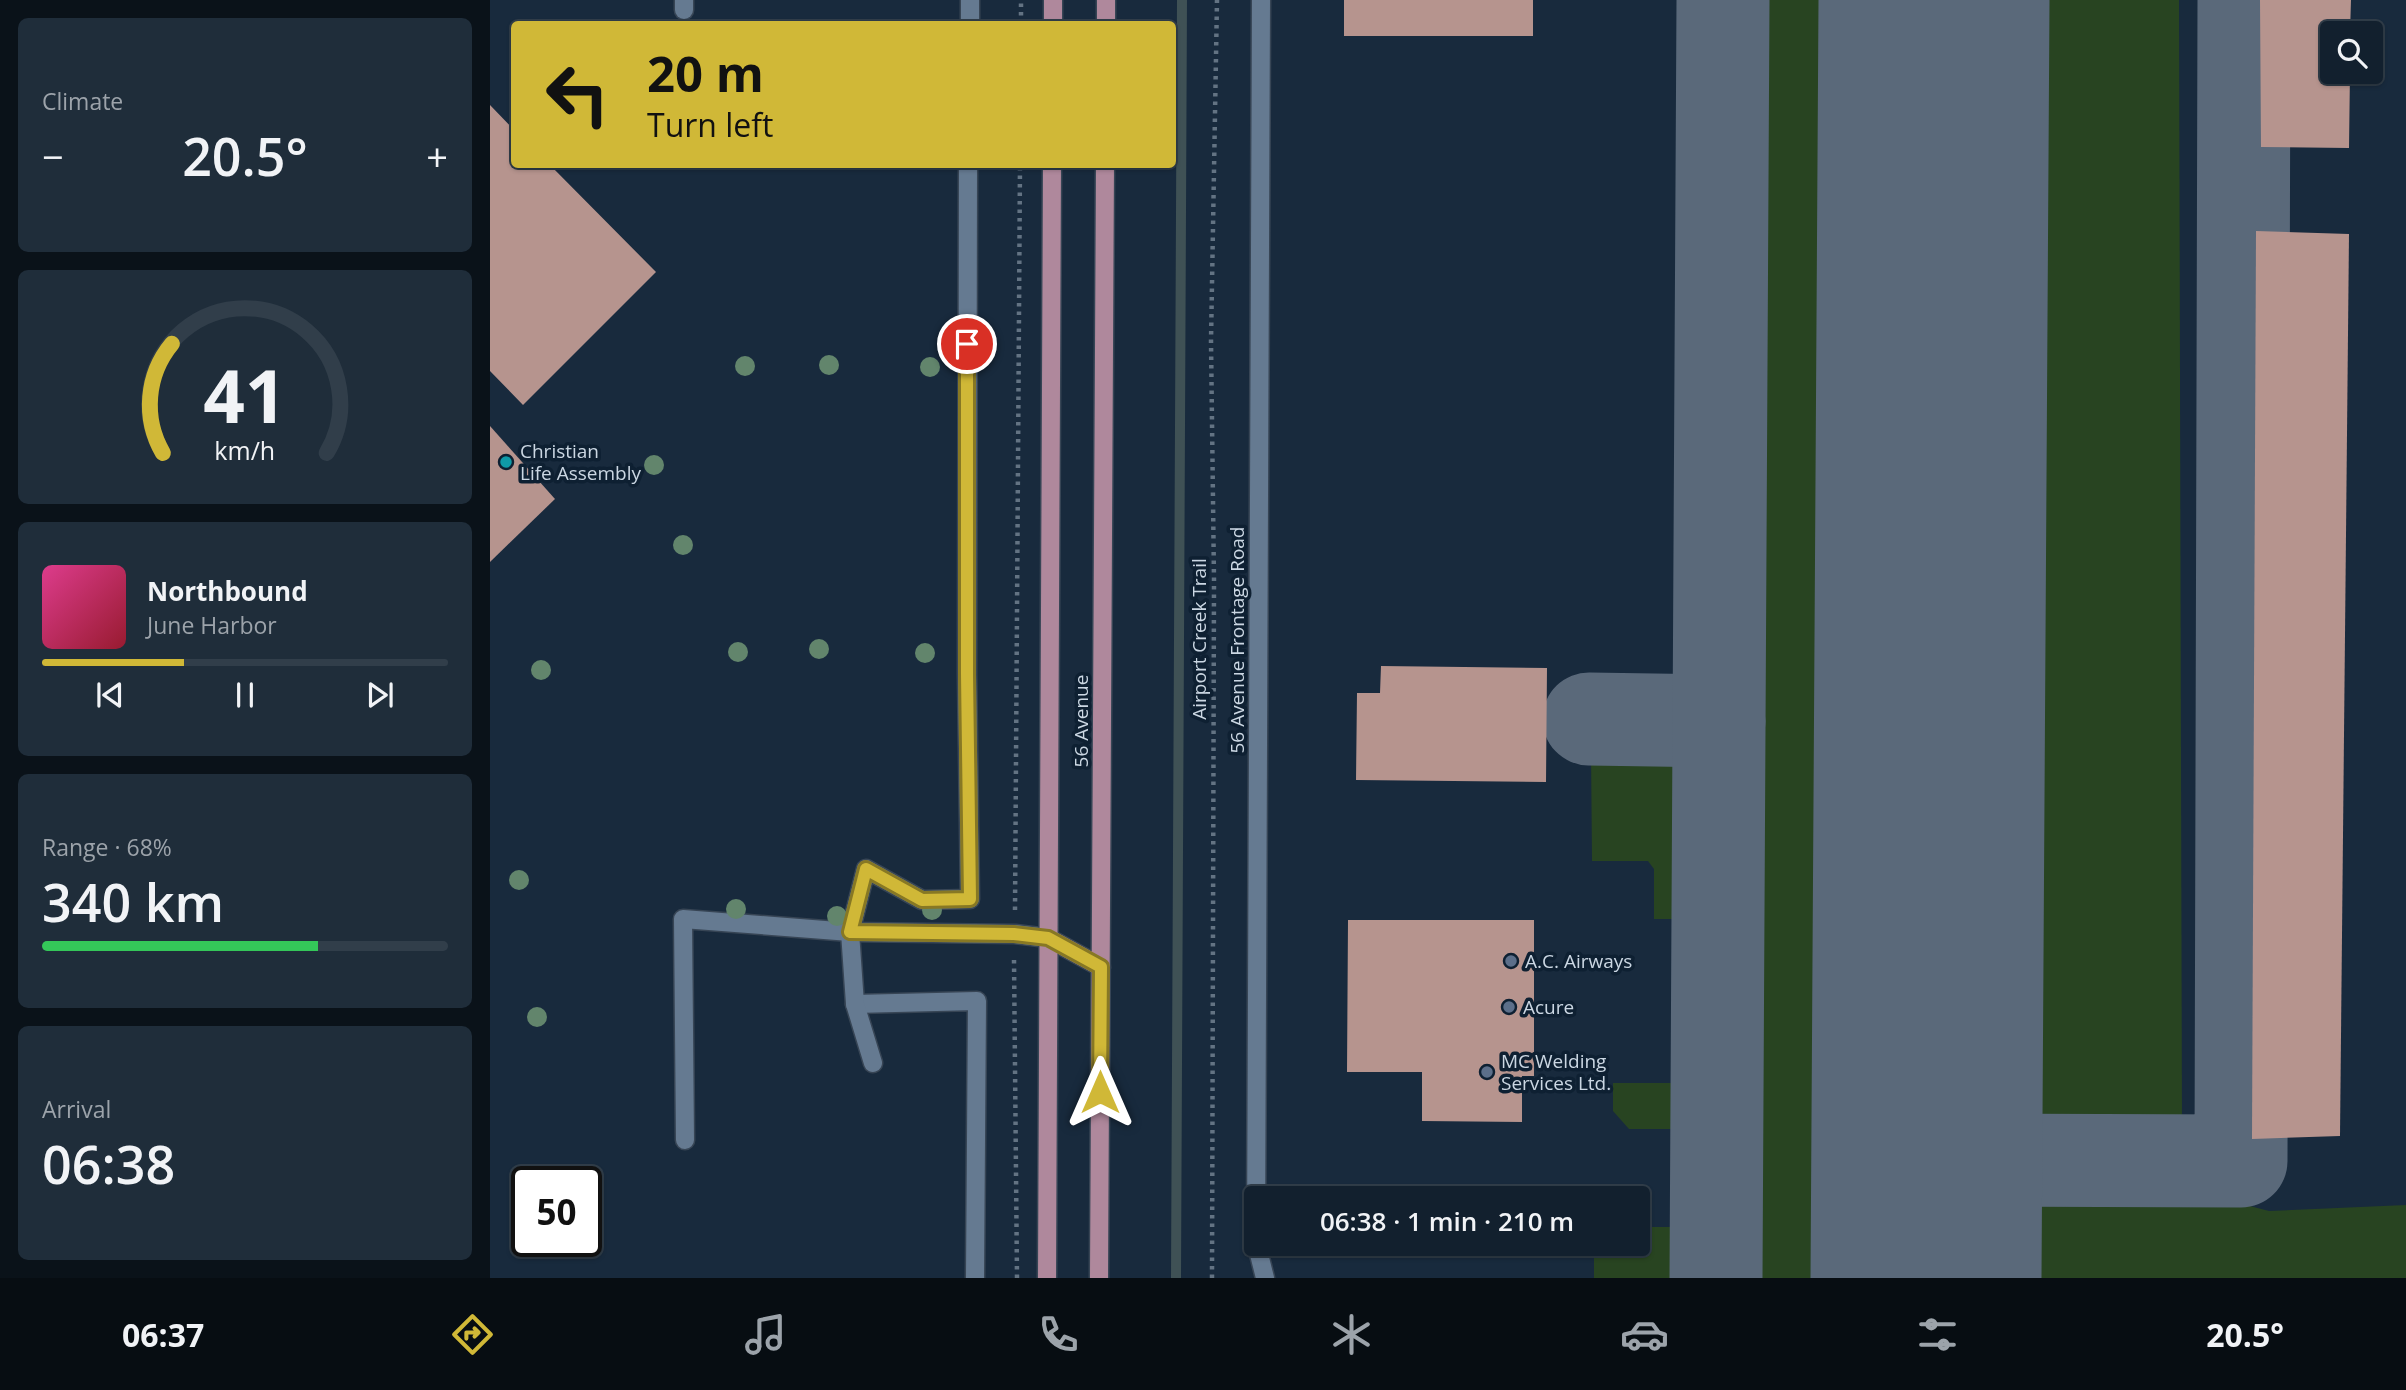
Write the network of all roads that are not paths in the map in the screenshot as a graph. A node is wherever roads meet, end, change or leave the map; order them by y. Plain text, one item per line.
1 (970, 0) edge
2 (1053, 0) edge
3 (1106, 0) edge
4 (1261, 0) edge
5 (970, 21) edge
6 (1053, 21) edge
7 (1106, 21) edge
8 (968, 168) edge
9 (1052, 168) edge
10 (1105, 168) edge
11 (850, 932) junction
12 (1048, 938) junction
13 (1101, 967) junction
14 (855, 1004) junction
15 (873, 1063) dead end
16 (685, 1140) dead end
17 (975, 1278) edge
18 (1047, 1278) edge
19 (1099, 1278) edge
20 (1265, 1278) edge

1 - 5 street
2 - 6 main road
3 - 7 main road
4 - 20 street, 56 Avenue Frontage Road
8 - 11 street
9 - 12 main road, 56 Avenue
10 - 13 main road, 56 Avenue
11 - 12 street
11 - 14 street
11 - 16 street
12 - 13 main road
12 - 18 main road, 56 Avenue
13 - 19 main road, 56 Avenue
14 - 15 street
14 - 17 street

